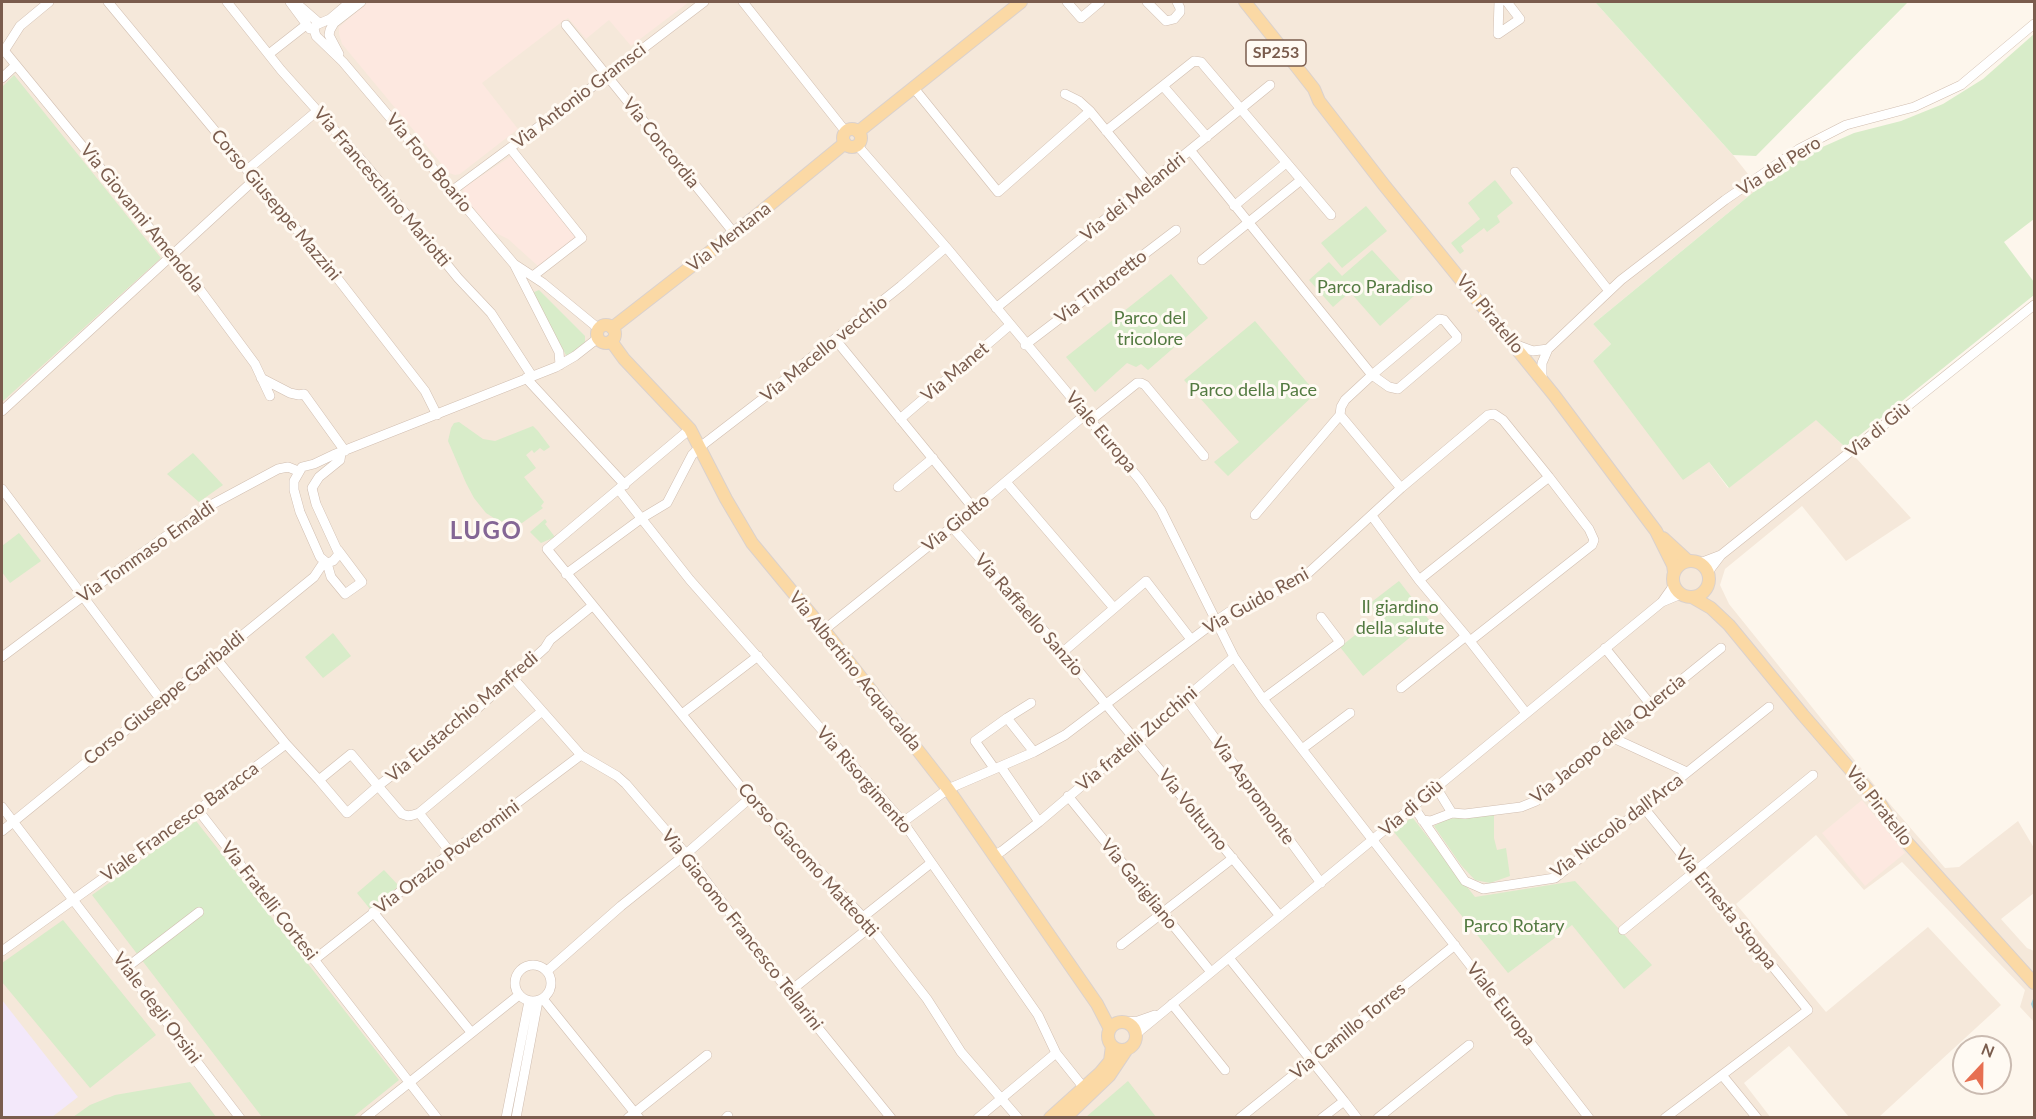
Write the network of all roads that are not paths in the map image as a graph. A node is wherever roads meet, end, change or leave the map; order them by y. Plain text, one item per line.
1 (49, 2) edge
2 (108, 2) edge
3 (227, 2) edge
4 (290, 2) edge
5 (295, 2) edge
6 (356, 2) edge
7 (704, 2) edge
8 (743, 2) edge
9 (1021, 2) edge
10 (1067, 2) edge
11 (1100, 2) edge
12 (1147, 2) edge
13 (1177, 2) edge
14 (1235, 2) edge
15 (1245, 2) edge
16 (1498, 2) edge
17 (1507, 2) edge
18 (2034, 24) edge
19 (306, 25) junction
20 (566, 25) dead end
21 (323, 30) junction
22 (3, 50) edge
23 (269, 54) junction
24 (16, 65) junction
25 (607, 76) junction
26 (2, 78) edge
27 (1270, 85) dead end
28 (1163, 86) junction
29 (913, 87) junction
30 (1065, 94) dead end
31 (1319, 101) junction
32 (1240, 110) junction
33 (317, 111) junction
34 (1090, 111) junction
35 (1106, 131) junction
36 (1207, 137) junction
37 (852, 138) junction
38 (510, 148) junction
39 (1190, 150) junction
40 (1286, 163) junction
41 (247, 171) junction
42 (1515, 172) dead end
43 (254, 180) junction
44 (1301, 180) junction
45 (1149, 183) junction
46 (453, 190) junction
47 (1234, 206) junction
48 (1331, 215) dead end
49 (1249, 224) junction
50 (1176, 230) dead end
51 (734, 233) junction
52 (946, 247) junction
53 (172, 256) junction
54 (1202, 260) dead end
55 (514, 264) junction
56 (533, 276) junction
57 (1609, 291) junction
58 (2034, 305) edge
59 (996, 308) junction
60 (1010, 325) junction
61 (598, 333) junction
62 (612, 334) junction
63 (835, 339) junction
64 (1514, 344) junction
65 (1025, 345) junction
66 (1548, 349) junction
67 (560, 365) junction
68 (1372, 375) junction
69 (261, 378) junction
70 (527, 378) junction
71 (1542, 379) junction
72 (270, 396) dead end
73 (2, 411) edge
74 (437, 415) junction
75 (1340, 415) junction
76 (1088, 417) junction
77 (900, 418) junction
78 (690, 429) junction
79 (700, 447) junction
80 (343, 452) junction
81 (1204, 456) dead end
82 (933, 458) junction
83 (298, 471) junction
84 (1549, 477) junction
85 (1006, 482) junction
86 (898, 487) dead end
87 (622, 488) junction
88 (1401, 488) junction
89 (2, 489) edge
90 (974, 509) junction
91 (1255, 515) dead end
92 (1372, 516) junction
93 (642, 518) junction
94 (952, 527) junction
95 (1656, 531) junction
96 (339, 550) junction
97 (325, 562) junction
98 (1701, 570) junction
99 (566, 574) junction
100 (1419, 580) junction
101 (1680, 587) junction
102 (83, 596) junction
103 (592, 606) junction
104 (1114, 608) junction
105 (1322, 617) dead end
106 (1216, 621) junction
107 (1729, 625) junction
108 (824, 630) junction
109 (1190, 639) junction
110 (1468, 639) junction
111 (1605, 648) junction
112 (1721, 648) dead end
113 (1063, 652) junction
114 (758, 656) junction
115 (2, 657) edge
116 (214, 657) junction
117 (1234, 657) junction
118 (513, 678) junction
119 (1401, 688) dead end
120 (1186, 699) junction
121 (1263, 699) junction
122 (161, 700) junction
123 (1031, 703) dead end
124 (1106, 704) junction
125 (1651, 705) junction
126 (1768, 707) dead end
127 (541, 712) junction
128 (1526, 712) junction
129 (1350, 713) dead end
130 (682, 714) junction
131 (1007, 718) junction
132 (1611, 736) junction
133 (1135, 739) junction
134 (286, 744) junction
135 (1302, 749) junction
136 (1034, 752) junction
137 (581, 755) junction
138 (997, 768) junction
139 (1687, 772) junction
140 (1813, 775) dead end
141 (319, 780) junction
142 (378, 786) junction
143 (1436, 788) junction
144 (948, 789) junction
145 (1068, 796) junction
146 (750, 798) junction
147 (1413, 806) junction
148 (2, 807) edge
149 (1644, 808) junction
150 (198, 810) junction
151 (419, 813) junction
152 (1452, 813) junction
153 (1422, 820) junction
154 (13, 822) junction
155 (903, 822) junction
156 (1039, 822) junction
157 (2, 831) edge
158 (1374, 840) junction
159 (451, 853) junction
160 (686, 854) junction
161 (993, 856) junction
162 (1233, 858) junction
163 (931, 863) junction
164 (1695, 871) junction
165 (1321, 883) junction
166 (73, 899) junction
167 (199, 912) dead end
168 (374, 912) junction
169 (1162, 912) junction
170 (1280, 916) junction
171 (863, 917) junction
172 (870, 927) junction
173 (1623, 930) dead end
174 (1121, 945) dead end
175 (1455, 945) junction
176 (2, 951) edge
177 (1229, 958) junction
178 (314, 960) junction
179 (126, 968) junction
180 (547, 971) junction
181 (1211, 972) junction
182 (2034, 983) edge
183 (789, 992) junction
184 (519, 995) junction
185 (536, 1000) junction
186 (1172, 1004) junction
187 (1160, 1013) junction
188 (1118, 1024) junction
189 (471, 1032) junction
190 (1136, 1034) junction
191 (1469, 1045) dead end
192 (1112, 1046) junction
193 (1126, 1049) junction
194 (1056, 1053) junction
195 (707, 1055) dead end
196 (1312, 1060) junction
197 (1224, 1070) dead end
198 (1722, 1075) junction
199 (408, 1081) junction
200 (1084, 1088) junction
201 (1001, 1096) junction
202 (1344, 1101) junction
203 (634, 1116) edge
204 (240, 1118) edge
205 (365, 1118) edge
206 (437, 1118) edge
207 (506, 1118) edge
208 (516, 1118) edge
209 (891, 1118) edge
210 (978, 1118) edge
211 (1018, 1118) edge
212 (1050, 1118) edge
213 (1065, 1118) edge
214 (1240, 1118) edge
215 (1322, 1118) edge
216 (1357, 1118) edge
217 (1378, 1118) edge
218 (1589, 1118) edge
219 (1665, 1118) edge
220 (1757, 1118) edge

1 - 22 street
2 - 41 street, Corso Giuseppe Mazzini
3 - 23 street, Via Franceschino Mariotti
4 - 19 street, Via Foro Boario
5 - 21 street, Via Foro Boario
6 - 21 street
7 - 25 street, Via Antonio Gramsci
8 - 37 street, Viale Europa
9 - 29 main road, Via Mentana
10 - 11 street
12 - 13 street
14 - 31 main road, Via Piratello / SP253
15 - 31 main road, Via Piratello / SP253
16 - 17 street
18 - 57 street, Via del Pero
19 - 21 street, Via Foro Boario
19 - 23 street
20 - 25 street, Via Concordia
21 - 46 street, Via Foro Boario
22 - 24 street, Via Giovanni Amendola
23 - 33 street, Via Franceschino Mariotti
24 - 26 street
24 - 53 street, Via Giovanni Amendola
25 - 38 street, Via Antonio Gramsci
25 - 51 street, Via Concordia
27 - 32 street, Via dei Melandri
28 - 32 street
28 - 35 street
28 - 36 street
29 - 34 street
29 - 37 main road, Via Mentana
30 - 34 street
31 - 64 main road, Via Piratello
32 - 36 street, Via dei Melandri
32 - 40 street
33 - 41 street
33 - 70 street, Via Franceschino Mariotti
34 - 35 street
35 - 45 street
36 - 39 street, Via dei Melandri
37 - 51 main road, Via Mentana
37 - 52 street, Viale Europa
38 - 46 street, Via Antonio Gramsci
38 - 56 street
39 - 45 street, Via dei Melandri
39 - 47 street
40 - 44 street
40 - 47 street
41 - 43 street, Corso Giuseppe Mazzini
42 - 57 street
43 - 53 street
43 - 74 street, Corso Giuseppe Mazzini
44 - 48 street
44 - 49 street
45 - 59 street, Via dei Melandri
46 - 55 street, Via Foro Boario
47 - 49 street
49 - 54 street
49 - 68 street
50 - 65 street, Via Tintoretto
51 - 62 main road, Via Mentana
52 - 59 street, Viale Europa
52 - 63 street, Via Macello vecchio
53 - 69 street, Via Giovanni Amendola
53 - 73 street
55 - 56 street, Via Foro Boario
55 - 67 street, Via Foro Boario
56 - 61 street, Via Foro Boario
57 - 66 street, Via del Pero
58 - 98 street, Via di Giù
59 - 60 street, Viale Europa
60 - 65 street, Viale Europa
60 - 77 street, Via Manet
61 - 62 main road
61 - 67 street, Via Tommaso Emaldi
62 - 78 main road, Via Albertino Acquacalda
63 - 77 street
63 - 79 street, Via Macello vecchio
64 - 66 street
64 - 71 main road, Via Piratello
65 - 76 street, Viale Europa
66 - 71 street
67 - 70 street, Via Tommaso Emaldi
68 - 68 street
68 - 75 street
69 - 72 street, Via Giovanni Amendola
69 - 80 street
70 - 74 street, Via Tommaso Emaldi
70 - 87 street, Via Franceschino Mariotti
71 - 95 main road, Via Piratello
74 - 80 street, Via Tommaso Emaldi
75 - 88 street
75 - 91 street
76 - 81 street, Via Giotto
76 - 85 street, Via Giotto
76 - 106 street, Viale Europa
77 - 82 street
78 - 79 main road, Via Albertino Acquacalda
78 - 87 street
79 - 93 street, Via Macello vecchio
79 - 108 main road, Via Albertino Acquacalda
80 - 83 street, Via Tommaso Emaldi
80 - 96 street
82 - 86 street
82 - 90 street
83 - 97 street
83 - 102 street, Via Tommaso Emaldi
84 - 88 street, Via Guido Reni
84 - 100 street
84 - 110 street
85 - 90 street, Via Giotto
85 - 104 street
87 - 93 street, Via Risorgimento
87 - 99 street
88 - 92 street, Via Guido Reni
89 - 102 street
90 - 94 street, Via Giotto
92 - 100 street
92 - 106 street, Via Guido Reni
93 - 99 street, Via Macello vecchio
93 - 114 street, Via Risorgimento
94 - 108 street, Via Giotto
94 - 113 street, Via Raffaello Sanzio
95 - 98 main road, Via Piratello
95 - 101 main road, Via Piratello
96 - 97 street, Corso Giuseppe Garibaldi
96 - 97 street
97 - 116 street, Corso Giuseppe Garibaldi
98 - 101 main road
98 - 101 main road
98 - 107 main road, Via Piratello
99 - 103 street, Corso Giacomo Matteotti
100 - 110 street
101 - 107 main road, Via Piratello
101 - 111 street, Via di Giù
102 - 115 street, Via Tommaso Emaldi
102 - 122 street
103 - 118 street, Via Eustacchio Manfredi
103 - 130 street, Corso Giacomo Matteotti
104 - 109 street
104 - 113 street
105 - 121 street
106 - 109 street, Via Guido Reni
106 - 117 street, Viale Europa
107 - 182 main road, Via Piratello
108 - 144 main road, Via Albertino Acquacalda
109 - 124 street, Via Guido Reni
110 - 119 street
110 - 128 street
111 - 125 street
111 - 128 street, Via di Giù
112 - 125 street, Via Jacopo della Quercia
113 - 124 street, Via Raffaello Sanzio
114 - 130 street
114 - 155 street, Via Risorgimento
116 - 122 street, Corso Giuseppe Garibaldi
116 - 134 street
117 - 120 street, Via fratelli Zucchini
117 - 121 street, Viale Europa
118 - 127 street, Via Giacomo Francesco Tellarini
118 - 142 street, Via Eustacchio Manfredi
120 - 133 street, Via fratelli Zucchini
120 - 165 street, Via Aspromonte
121 - 135 street, Viale Europa
122 - 154 street, Corso Giuseppe Garibaldi
123 - 131 street
124 - 133 street, Via Volturno
124 - 136 street, Via Guido Reni
125 - 132 street, Via Jacopo della Quercia
126 - 139 street, Via Niccolò dall'Arca
127 - 137 street, Via Giacomo Francesco Tellarini
127 - 151 street
128 - 143 street, Via di Giù
129 - 135 street
130 - 146 street, Corso Giacomo Matteotti
131 - 136 street
131 - 138 street
132 - 139 street
132 - 152 street, Via Jacopo della Quercia
133 - 145 street, Via fratelli Zucchini
133 - 162 street, Via Volturno
134 - 141 street
134 - 150 street, Viale Francesco Baracca
135 - 158 street, Viale Europa
136 - 138 street, Via Guido Reni
137 - 159 street, Via Orazio Poveromini
137 - 160 street, Via Giacomo Francesco Tellarini
138 - 144 street, Via Guido Reni
138 - 156 street
139 - 149 street, Via Niccolò dall'Arca
140 - 164 street
141 - 142 street
141 - 142 street, Via Eustacchio Manfredi
142 - 151 street
143 - 147 street, Via di Giù
143 - 152 street
144 - 155 street, Via Guido Reni
144 - 161 main road, Via Albertino Acquacalda
145 - 156 street, Via fratelli Zucchini
145 - 169 street, Via Garigliano
146 - 160 street
146 - 171 street, Corso Giacomo Matteotti
147 - 153 street, Via Niccolò dall'Arca
147 - 158 street, Via di Giù
148 - 154 street, Viale degli Orsini
149 - 153 street, Via Niccolò dall'Arca
149 - 164 street, Via Ernesta Stoppa
150 - 166 street, Viale Francesco Baracca
150 - 178 street, Via Fratelli Cortesi
151 - 159 street
152 - 153 street, Via Jacopo della Quercia
154 - 157 street, Corso Giuseppe Garibaldi
154 - 166 street, Viale degli Orsini
155 - 163 street, Via Risorgimento
156 - 161 street, Via fratelli Zucchini
158 - 165 street, Via di Giù
158 - 175 street, Viale Europa
159 - 168 street, Via Orazio Poveromini
160 - 180 street
160 - 183 street, Via Giacomo Francesco Tellarini
161 - 188 main road, Via Albertino Acquacalda
162 - 169 street
162 - 170 street, Via Volturno
163 - 171 street
163 - 194 street, Via Risorgimento
164 - 173 street
164 - 198 street, Via Ernesta Stoppa
165 - 170 street, Via di Giù
166 - 176 street, Viale Francesco Baracca
166 - 179 street, Viale degli Orsini
167 - 179 street
168 - 178 street, Via Orazio Poveromini
168 - 189 street
169 - 174 street
169 - 181 street, Via Garigliano
170 - 177 street, Via di Giù
171 - 172 street, Corso Giacomo Matteotti
172 - 183 street
172 - 201 street, Corso Giacomo Matteotti
175 - 196 street, Via Camillo Torres
175 - 218 street, Viale Europa
177 - 181 street, Via di Giù
177 - 196 street
178 - 199 street, Via Fratelli Cortesi
179 - 204 street, Viale degli Orsini
180 - 184 street
180 - 185 street
181 - 186 street, Via di Giù
183 - 209 street, Via Giacomo Francesco Tellarini
184 - 185 street
184 - 189 street
185 - 203 street
185 - 207 street
185 - 208 street
186 - 187 street, Via di Giù
186 - 197 street
187 - 188 street, Via di Giù
187 - 190 street, Via di Giù
188 - 190 main road
188 - 192 main road
189 - 199 street
190 - 193 main road
191 - 217 street
192 - 193 main road
192 - 200 main road
193 - 213 main road
194 - 200 street, Via Risorgimento
194 - 201 street
195 - 203 street
196 - 202 street
196 - 214 street, Via Camillo Torres
198 - 219 street
198 - 220 street
199 - 205 street
199 - 206 street, Via Fratelli Cortesi
200 - 212 main road
201 - 210 street
201 - 211 street, Corso Giacomo Matteotti
202 - 215 street
202 - 216 street

